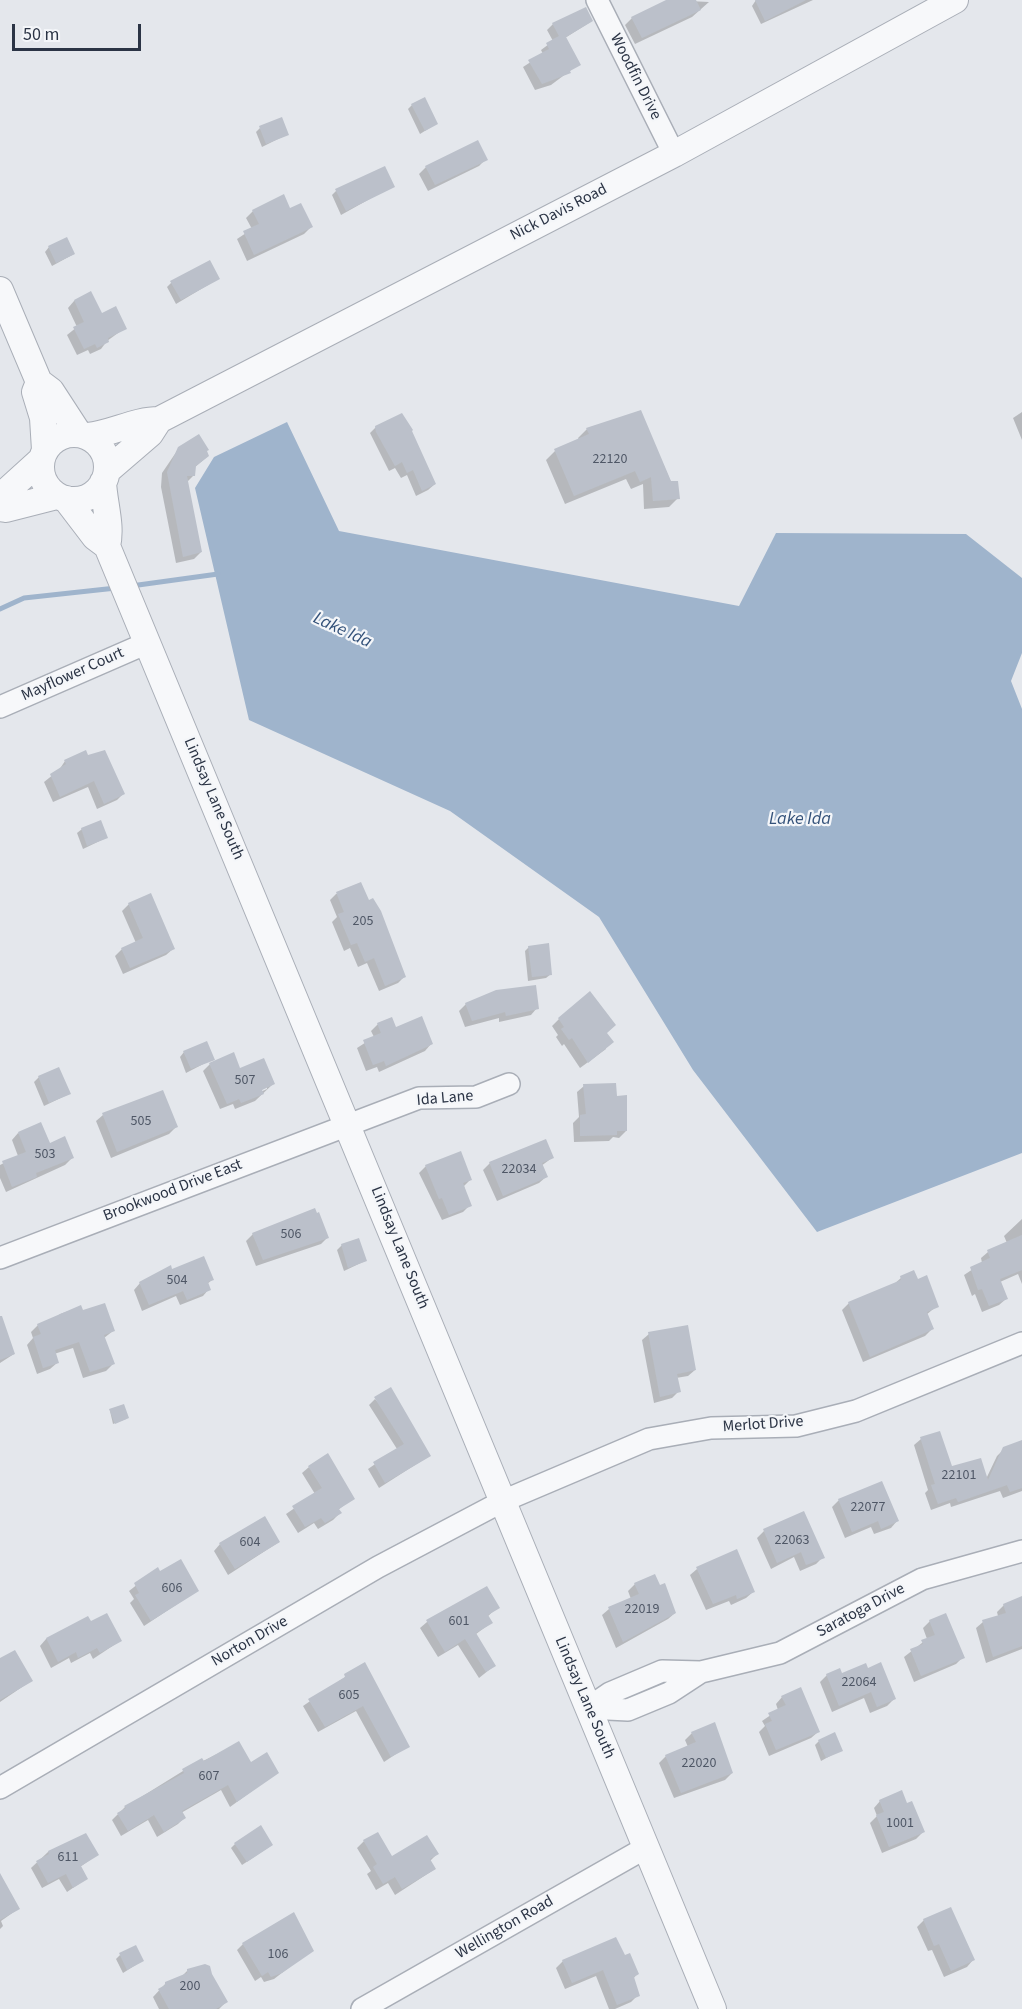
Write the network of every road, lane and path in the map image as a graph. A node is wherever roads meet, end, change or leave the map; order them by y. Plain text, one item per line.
1 (597, 0) edge
2 (956, 0) edge
3 (674, 154) junction
4 (0, 290) edge
5 (39, 382) junction
6 (159, 420) junction
7 (84, 435) junction
8 (43, 455) junction
9 (105, 477) junction
10 (0, 497) edge
11 (62, 498) junction
12 (0, 508) edge
13 (107, 546) junction
14 (147, 643) junction
15 (0, 707) edge
16 (509, 1084) dead end
17 (347, 1124) junction
18 (0, 1258) edge
19 (1022, 1343) edge
20 (503, 1501) junction
21 (1022, 1551) edge
22 (588, 1708) junction
23 (0, 1788) edge
24 (647, 1847) junction
25 (362, 2009) edge
26 (714, 2009) edge

1 - 3 street, Woodfin Drive
2 - 3 street, Nick Davis Road
3 - 6 street, Nick Davis Road
4 - 5 street
5 - 7 street
5 - 8 street
6 - 7 street, Nick Davis Road
6 - 9 street, Nick Davis Road
7 - 8 street
7 - 9 street
8 - 10 street
8 - 11 street
9 - 11 street
9 - 13 street
11 - 12 street
11 - 13 street, Lindsay Lane South
13 - 14 street, Lindsay Lane South
14 - 15 street, Mayflower Court
14 - 17 street, Lindsay Lane South
16 - 17 street, Ida Lane
17 - 18 street, Brookwood Drive East
17 - 20 street, Lindsay Lane South
19 - 20 street, Merlot Drive
20 - 22 street, Lindsay Lane South
20 - 23 street, Norton Drive
21 - 22 street, Saratoga Drive
22 - 24 street, Lindsay Lane South
24 - 25 street, Wellington Road
24 - 26 street, Lindsay Lane South

